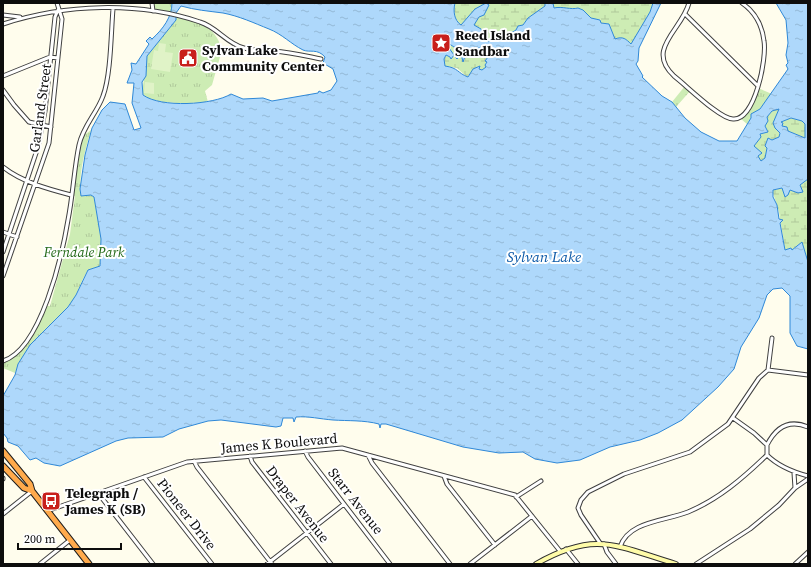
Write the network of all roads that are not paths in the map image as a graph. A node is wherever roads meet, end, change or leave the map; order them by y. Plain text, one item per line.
1 (57, 3) edge
2 (152, 3) edge
3 (689, 3) edge
4 (742, 3) edge
5 (113, 8) junction
6 (58, 10) junction
7 (153, 11) junction
8 (685, 14) junction
9 (3, 15) edge
10 (22, 18) junction
11 (3, 24) edge
12 (50, 58) junction
13 (58, 58) junction
14 (321, 59) dead end
15 (3, 76) edge
16 (757, 85) junction
17 (3, 90) edge
18 (42, 125) junction
19 (51, 127) junction
20 (3, 167) edge
21 (28, 180) junction
22 (35, 184) junction
23 (71, 195) junction
24 (3, 232) edge
25 (9, 234) junction
26 (17, 237) junction
27 (3, 252) edge
28 (3, 276) edge
29 (772, 338) dead end
30 (3, 361) edge
31 (768, 370) junction
32 (808, 375) edge
33 (733, 418) junction
34 (808, 427) edge
35 (768, 445) junction
36 (3, 451) edge
37 (305, 451) junction
38 (368, 455) junction
39 (767, 455) junction
40 (250, 456) junction
41 (194, 461) junction
42 (3, 466) edge
43 (794, 473) junction
44 (444, 476) junction
45 (144, 477) junction
46 (808, 477) edge
47 (541, 481) dead end
48 (795, 488) junction
49 (32, 491) junction
50 (98, 494) junction
51 (516, 496) junction
52 (344, 504) junction
53 (47, 511) junction
54 (3, 514) edge
55 (532, 516) junction
56 (307, 533) junction
57 (70, 540) junction
58 (602, 544) junction
59 (495, 545) junction
60 (620, 546) junction
61 (566, 549) junction
62 (560, 551) junction
63 (808, 552) edge
64 (269, 563) edge
65 (40, 564) edge
66 (89, 564) edge
67 (153, 564) edge
68 (212, 564) edge
69 (331, 564) edge
70 (390, 564) edge
71 (450, 564) edge
72 (470, 564) edge
73 (536, 564) edge
74 (578, 564) edge
75 (616, 564) edge
76 (676, 564) edge
77 (696, 564) edge
78 (795, 564) edge

1 - 6 street, Garland Street
2 - 7 street
3 - 8 street
4 - 16 street
5 - 6 street
5 - 7 street
5 - 23 street
6 - 10 street
6 - 12 street, Garland Street
6 - 13 street, Garland Street
7 - 14 street
8 - 16 street
8 - 16 street
9 - 10 street
10 - 11 street
12 - 13 street
12 - 15 street
12 - 18 street, Garland Street
13 - 19 street, Garland Street
17 - 18 street
18 - 19 street
18 - 21 street, Garland Street
19 - 22 street, Garland Street
20 - 21 street
21 - 22 street
21 - 25 street, Garland Street
22 - 23 street
22 - 26 street, Garland Street
23 - 30 street
24 - 25 street
25 - 26 street
25 - 27 street, Garland Street
26 - 28 street, Garland Street
29 - 31 street
31 - 32 street
31 - 33 street
33 - 35 street
33 - 58 street
34 - 35 street
35 - 39 street
36 - 49 highway
37 - 38 street, James K Boulevard
37 - 40 street, James K Boulevard
37 - 52 street, Starr Avenue
38 - 44 street, James K Boulevard
38 - 71 street
39 - 43 street
39 - 60 street
40 - 41 street, James K Boulevard
40 - 56 street, Draper Avenue
41 - 45 street, James K Boulevard
41 - 64 street
42 - 49 highway
43 - 46 street
43 - 48 street
44 - 51 street, James K Boulevard
44 - 59 street
45 - 50 street, James K Boulevard
45 - 68 street, Pioneer Drive
46 - 48 street
47 - 51 street
48 - 77 street
49 - 53 highway
49 - 54 street
50 - 53 street, James K Boulevard
50 - 67 street
51 - 55 street
52 - 56 street
52 - 70 street, Starr Avenue
53 - 57 highway
55 - 59 street
55 - 62 street
56 - 64 street
56 - 69 street, Draper Avenue
57 - 65 street
57 - 66 highway
58 - 60 street
58 - 61 street
58 - 75 street
59 - 72 street
60 - 76 street
61 - 62 street
61 - 74 street
62 - 73 street
63 - 78 street

